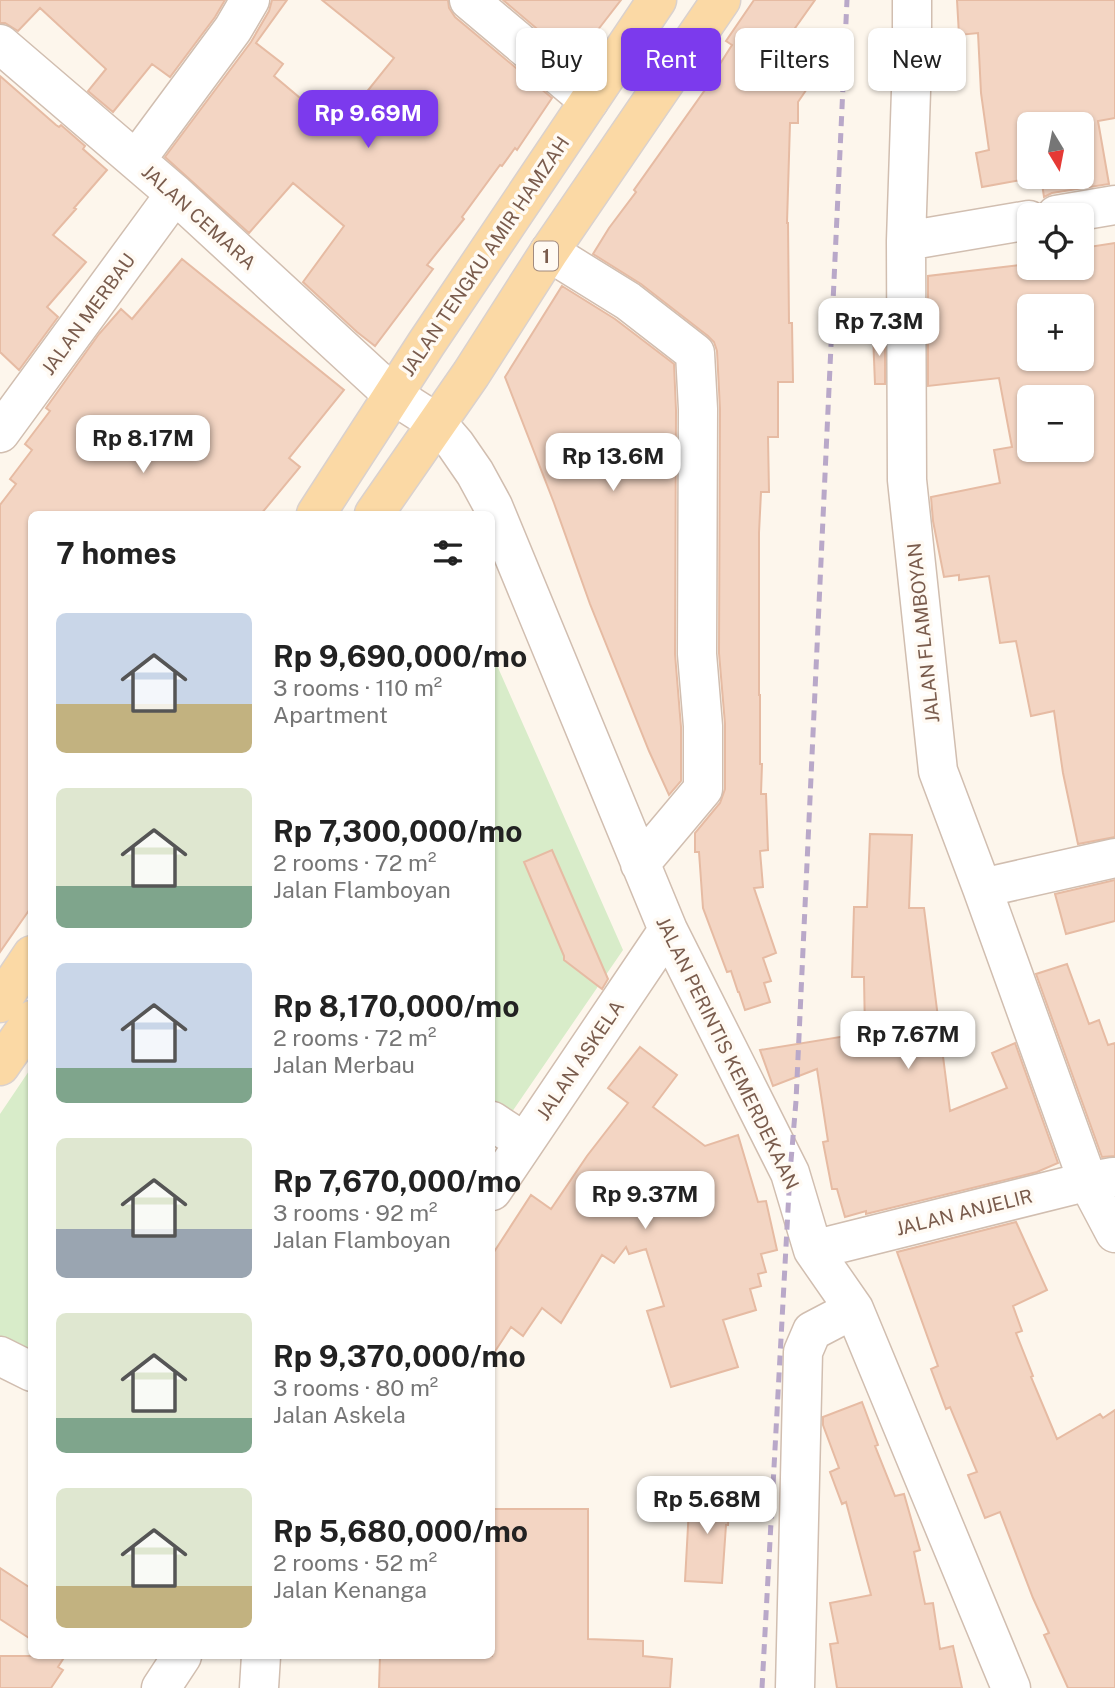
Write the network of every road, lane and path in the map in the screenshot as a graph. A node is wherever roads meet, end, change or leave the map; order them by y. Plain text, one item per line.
1 (250, 0) edge
2 (469, 0) edge
3 (657, 0) edge
4 (721, 0) edge
5 (912, 0) edge
6 (0, 44) edge
7 (589, 101) junction
8 (136, 160) junction
9 (175, 194) junction
10 (1115, 205) edge
11 (1094, 209) edge
12 (1017, 222) edge
13 (906, 241) junction
14 (549, 252) junction
15 (393, 395) junction
16 (437, 423) junction
17 (0, 433) edge
18 (318, 511) edge
19 (376, 511) edge
20 (1115, 858) edge
21 (640, 864) junction
22 (982, 888) junction
23 (668, 930) junction
24 (28, 961) edge
25 (0, 1003) edge
26 (28, 1026) edge
27 (0, 1066) edge
28 (495, 1123) edge
29 (524, 1142) junction
30 (1101, 1180) edge
31 (495, 1186) edge
32 (1115, 1233) edge
33 (813, 1250) junction
34 (855, 1309) junction
35 (0, 1356) edge
36 (28, 1370) edge
37 (180, 1659) edge
38 (261, 1659) edge
39 (161, 1688) edge
40 (259, 1688) edge
41 (795, 1688) edge
42 (1011, 1688) edge

1 - 8 street
2 - 7 street
3 - 7 main road, JALAN TENGKU AMIR HAMZAH
4 - 14 main road, 1
5 - 13 street, JALAN FLAMBOYAN
6 - 8 street, JALAN CEMARA
7 - 15 main road, JALAN TENGKU AMIR HAMZAH
8 - 9 street, JALAN CEMARA
9 - 15 street, JALAN CEMARA
9 - 17 street, JALAN MERBAU
10 - 11 street
12 - 13 street
13 - 22 street, JALAN FLAMBOYAN
14 - 16 main road, 1
14 - 21 street
15 - 16 street, JALAN CEMARA
15 - 18 main road, JALAN TENGKU AMIR HAMZAH
16 - 19 main road, 1
16 - 21 street, JALAN PERINTIS KEMERDEKAAN
20 - 22 street
21 - 23 street, JALAN PERINTIS KEMERDEKAAN
22 - 30 street, JALAN FLAMBOYAN
23 - 29 street, JALAN ASKELA
23 - 33 street, JALAN PERINTIS KEMERDEKAAN
24 - 25 main road
26 - 27 main road
28 - 29 street
29 - 31 street, JALAN ASKELA
30 - 32 street, JALAN FLAMBOYAN
30 - 33 street, JALAN ANJELIR
33 - 34 street, JALAN PERINTIS KEMERDEKAAN
34 - 41 street
34 - 42 street, JALAN PERINTIS KEMERDEKAAN
35 - 36 street
37 - 39 street
38 - 40 street

